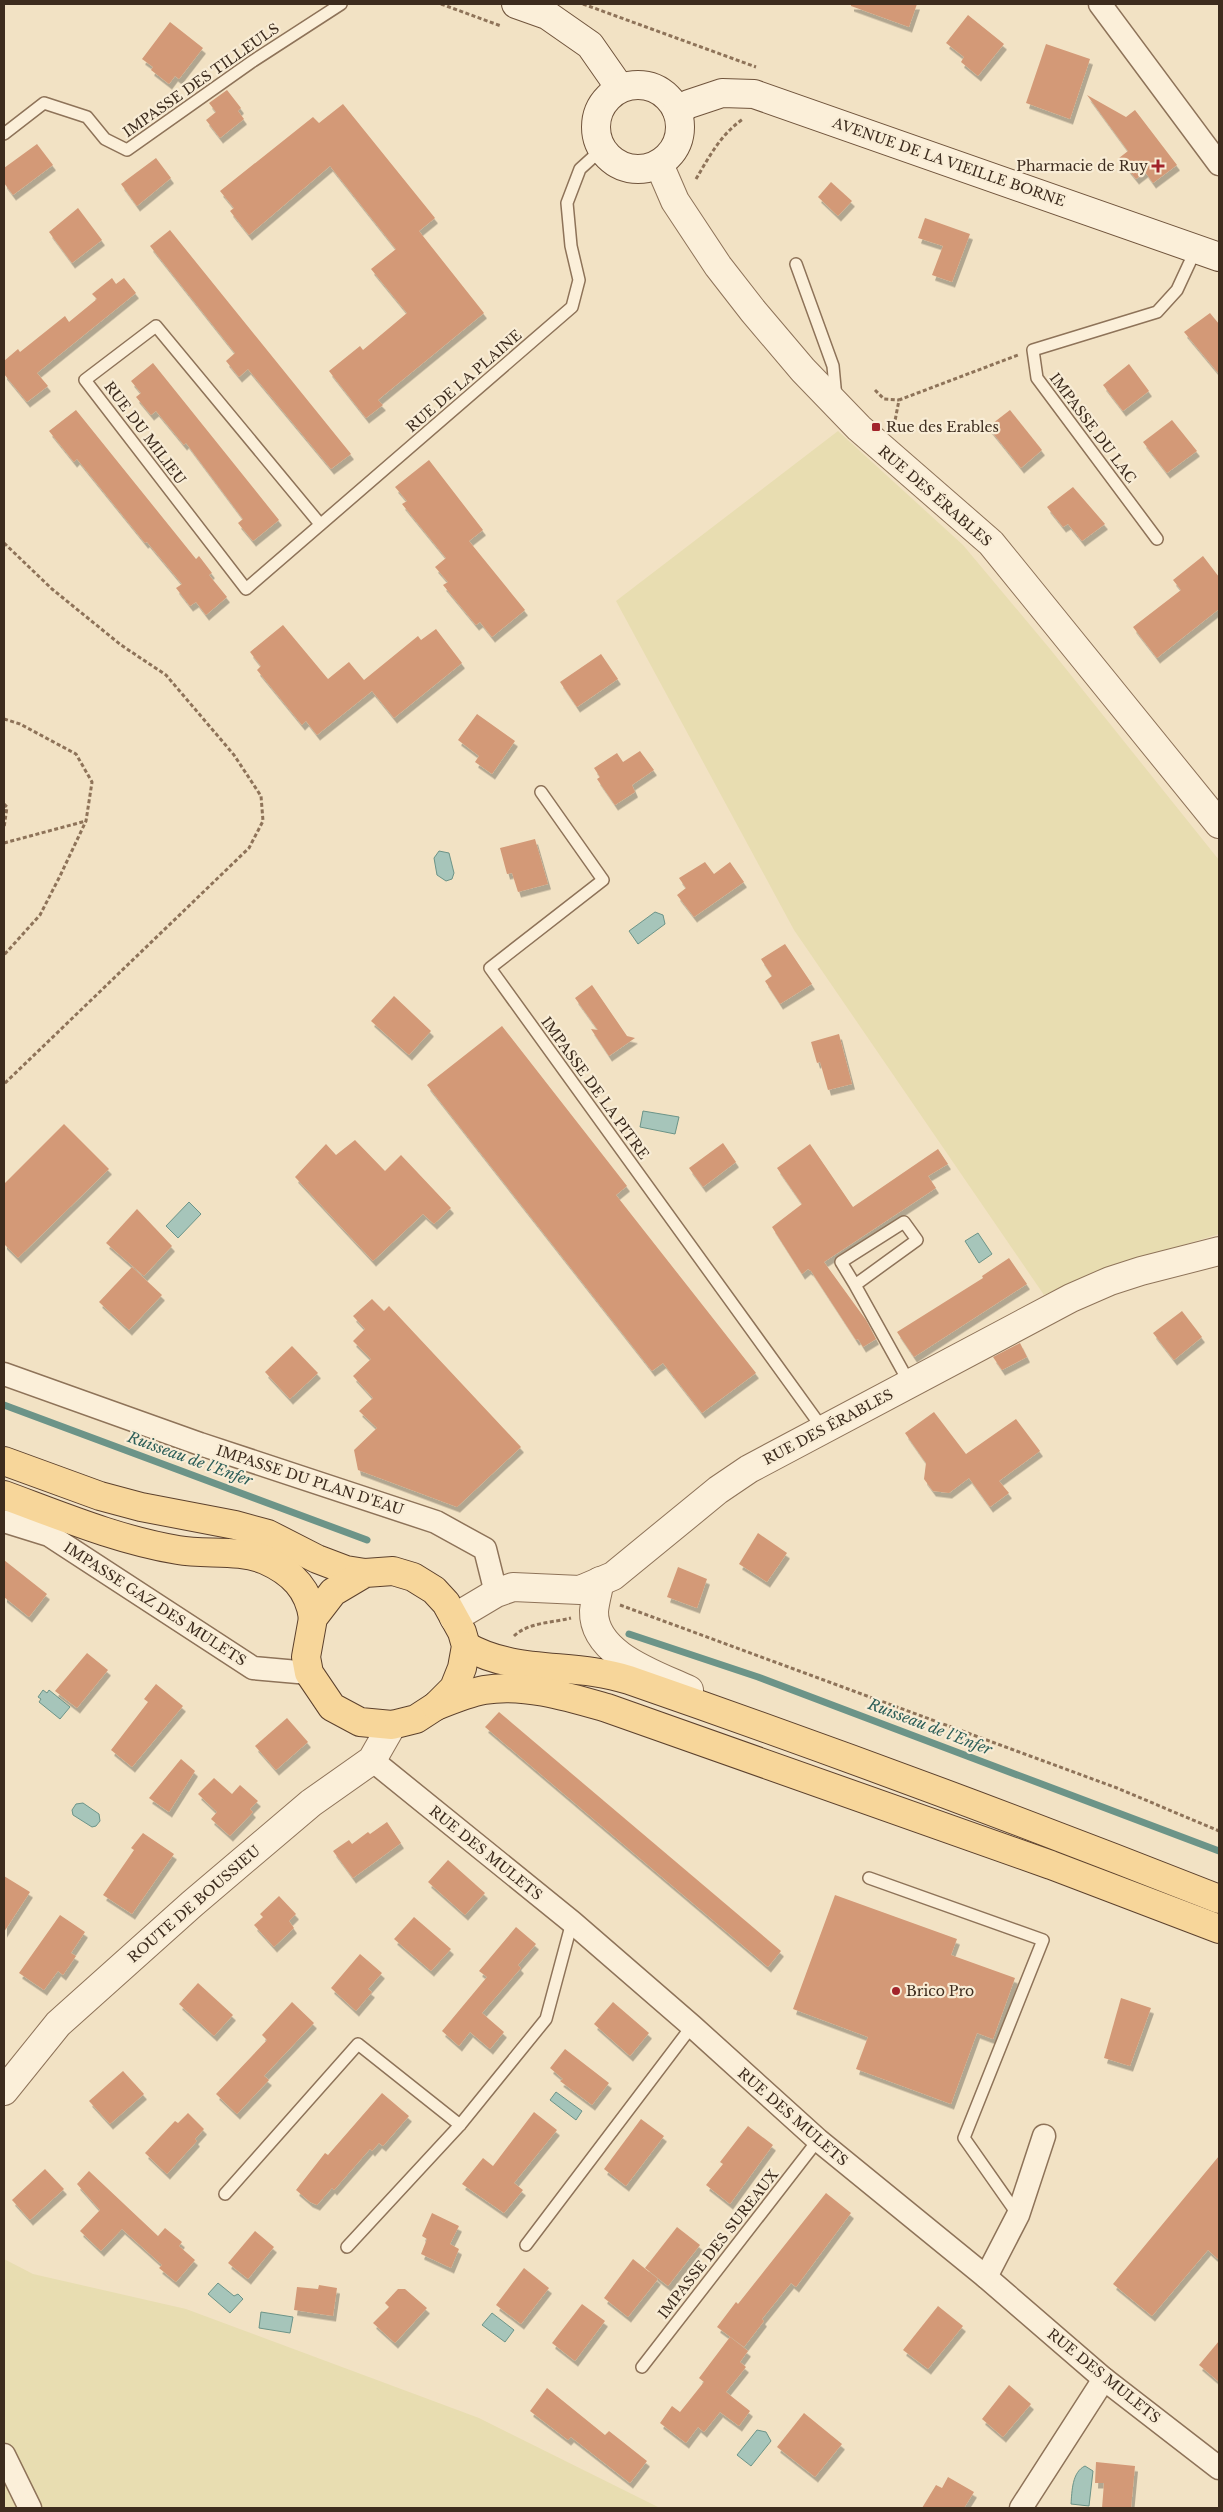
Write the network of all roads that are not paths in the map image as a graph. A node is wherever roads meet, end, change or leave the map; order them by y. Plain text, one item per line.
1 (341, 4) edge
2 (1100, 4) edge
3 (513, 16) edge
4 (620, 88) junction
5 (677, 111) junction
6 (4, 134) edge
7 (602, 150) junction
8 (659, 164) junction
9 (1219, 164) edge
10 (1208, 253) edge
11 (796, 264) dead end
12 (836, 405) junction
13 (320, 524) junction
14 (1157, 539) dead end
15 (246, 589) joint
16 (541, 792) dead end
17 (1219, 824) edge
18 (1219, 1250) edge
19 (854, 1285) junction
20 (4, 1374) edge
21 (910, 1384) junction
22 (823, 1429) junction
23 (4, 1461) edge
24 (4, 1495) edge
25 (4, 1521) edge
26 (365, 1573) junction
27 (600, 1581) junction
28 (496, 1593) junction
29 (313, 1618) junction
30 (454, 1618) junction
31 (466, 1646) junction
32 (309, 1673) junction
33 (436, 1706) junction
34 (392, 1725) junction
35 (782, 1733) junction
36 (372, 1760) junction
37 (869, 1878) dead end
38 (1219, 1900) edge
39 (572, 1922) junction
40 (1219, 1928) edge
41 (692, 2026) junction
42 (4, 2092) edge
43 (460, 2125) junction
44 (1044, 2136) dead end
45 (818, 2140) junction
46 (225, 2194) dead end
47 (1018, 2215) junction
48 (526, 2244) dead end
49 (347, 2247) dead end
50 (986, 2277) junction
51 (642, 2367) dead end
52 (1104, 2379) junction
53 (4, 2455) edge
54 (1219, 2468) edge
55 (30, 2508) edge
56 (1021, 2508) edge

1 - 6 lane, IMPASSE DES TILLEULS
2 - 9 street
3 - 4 street
4 - 5 street
4 - 7 street
5 - 8 street
5 - 10 street, AVENUE DE LA VIEILLE BORNE
7 - 8 street
7 - 13 lane, RUE DE LA PLAINE
8 - 12 street, RUE DES ÉRABLES
10 - 14 lane, IMPASSE DU LAC
11 - 12 lane
12 - 17 street, RUE DES ÉRABLES
13 - 15 lane, RUE DE LA PLAINE
13 - 15 lane, RUE DU MILIEU
16 - 22 lane, IMPASSE DE LA PITRE
18 - 21 street, RUE DES ÉRABLES
19 - 19 lane
19 - 21 lane
20 - 28 street, IMPASSE DU PLAN D'EAU
21 - 22 street, RUE DES ÉRABLES
22 - 27 street, RUE DES ÉRABLES
23 - 26 main road
24 - 29 main road
25 - 32 street, IMPASSE GAZ DES MULETS
26 - 29 main road
26 - 30 main road
27 - 28 street, RUE DES ÉRABLES
27 - 35 street
28 - 30 street, RUE DES ÉRABLES
29 - 32 main road
30 - 31 main road
31 - 33 main road
31 - 35 main road
32 - 34 main road
33 - 34 main road
33 - 40 main road
34 - 36 street, ROUTE DE BOUSSIEU
35 - 38 main road
36 - 39 street, RUE DES MULETS
36 - 42 street, ROUTE DE BOUSSIEU
37 - 47 lane
39 - 41 street, RUE DES MULETS
39 - 43 lane
41 - 45 street, RUE DES MULETS
41 - 48 lane
43 - 46 lane
43 - 49 lane
44 - 47 street
45 - 50 street, RUE DES MULETS
45 - 51 lane, IMPASSE DES SUREAUX
47 - 50 street
50 - 52 street, RUE DES MULETS
52 - 54 street, RUE DES MULETS
52 - 56 street
53 - 55 street

